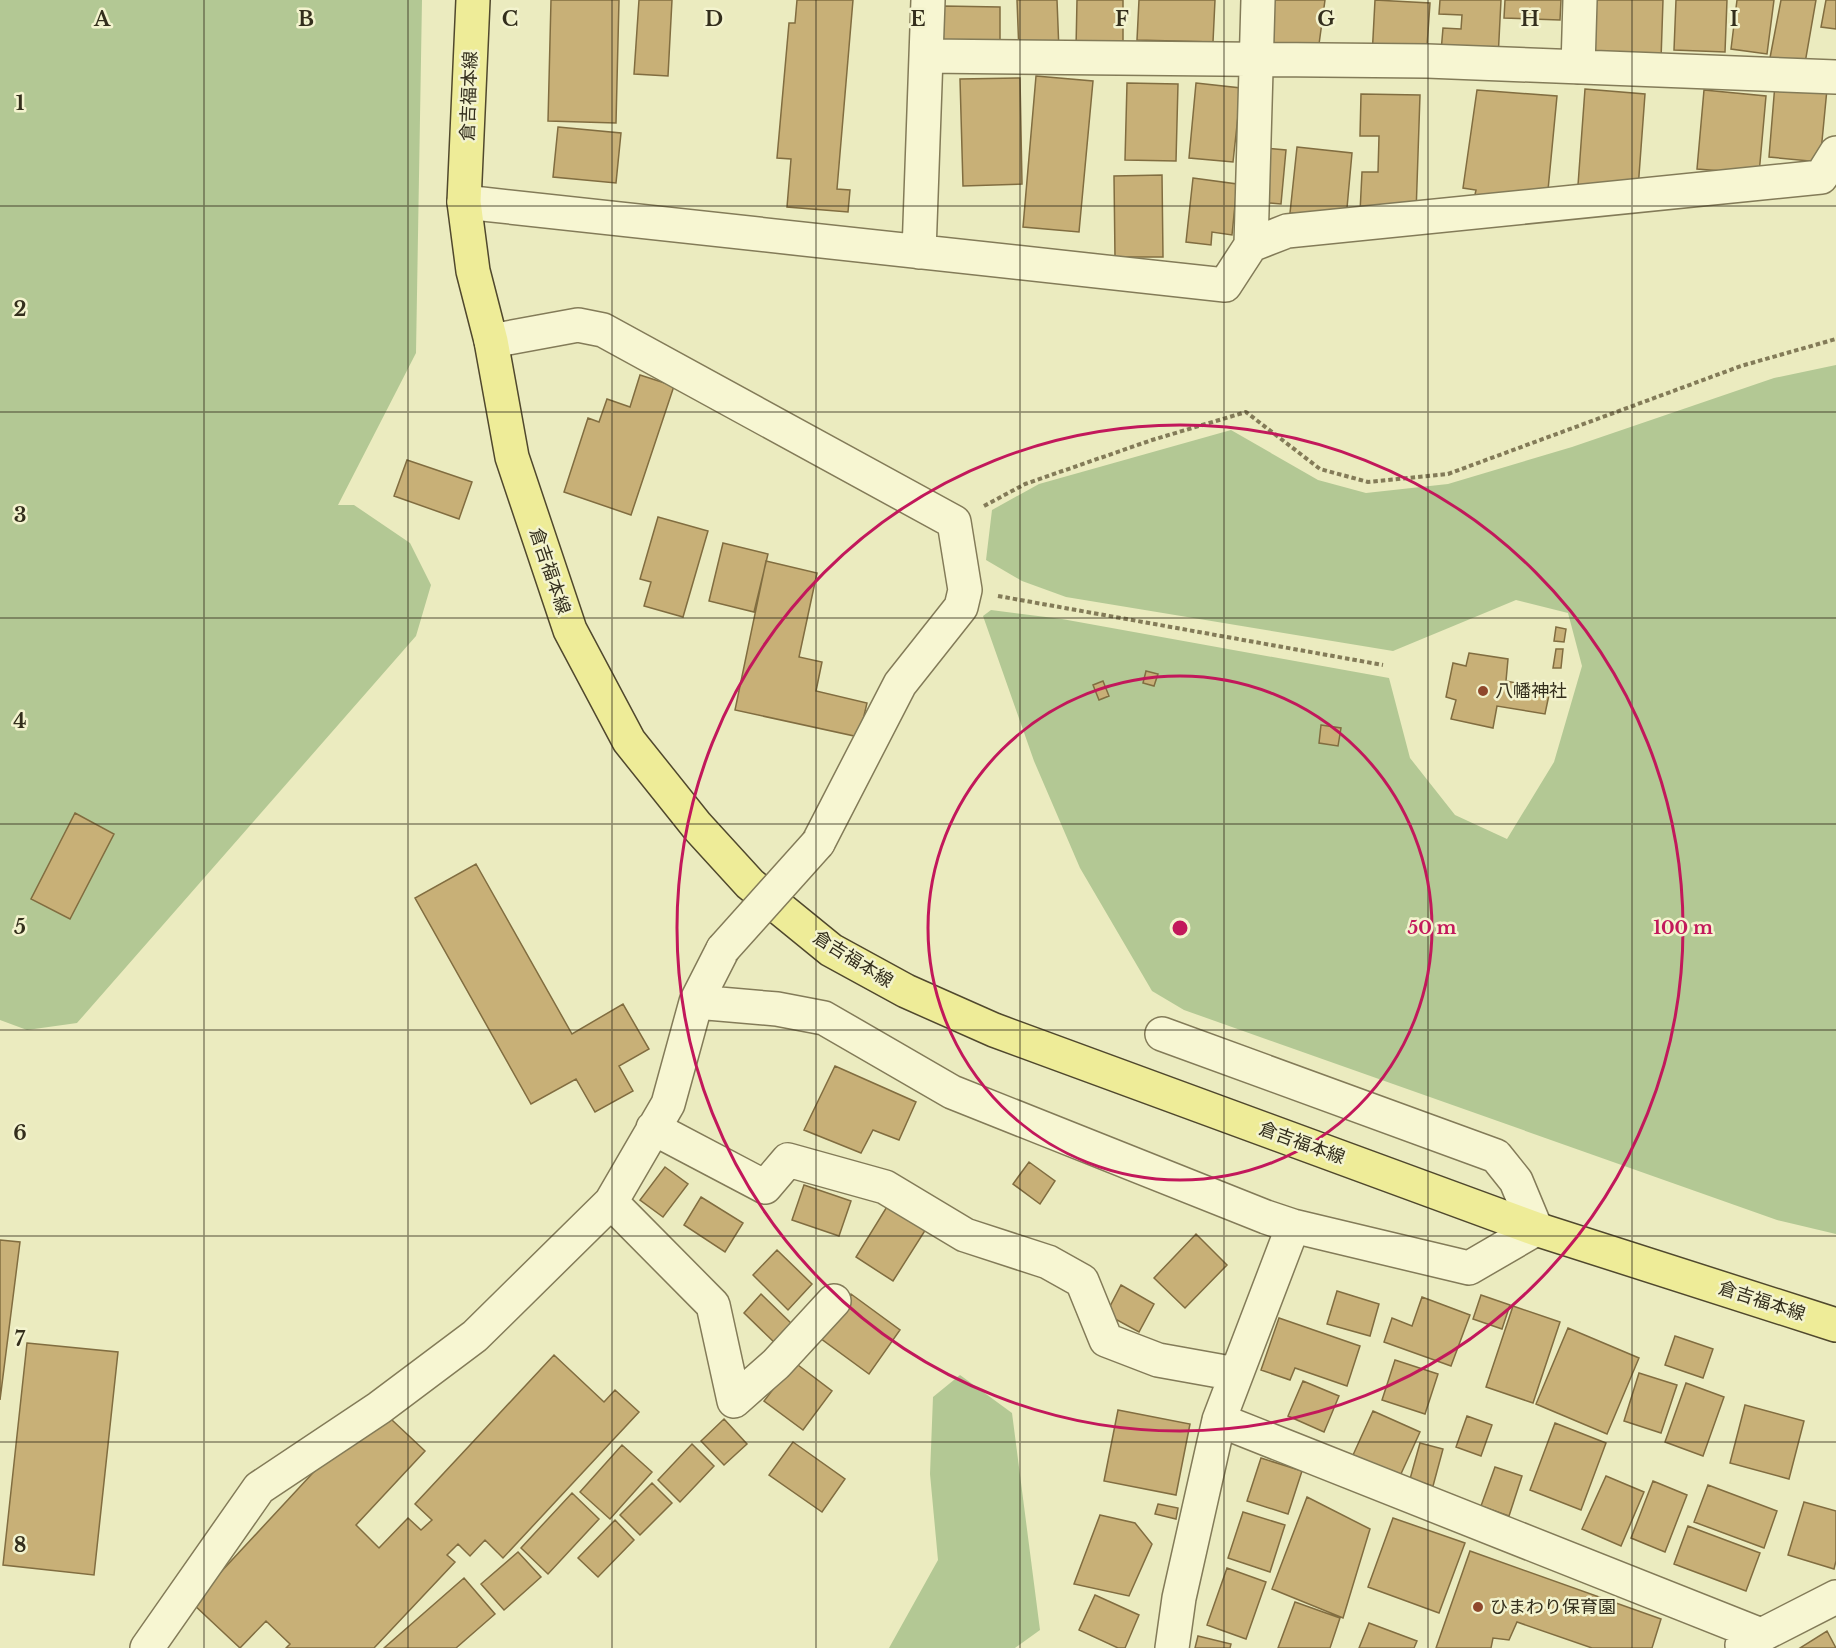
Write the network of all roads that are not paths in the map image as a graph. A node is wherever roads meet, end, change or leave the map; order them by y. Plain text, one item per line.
1 (473, 0) edge
2 (928, 0) edge
3 (1258, 0) edge
4 (1580, 0) edge
5 (926, 56) junction
6 (1256, 58) junction
7 (1578, 67) junction
8 (1836, 76) edge
9 (1836, 153) edge
10 (464, 202) junction
11 (1251, 245) junction
12 (919, 252) junction
13 (491, 341) junction
14 (696, 1002) junction
15 (1162, 1034) dead end
16 (653, 1128) junction
17 (611, 1202) junction
18 (1293, 1226) junction
19 (1536, 1229) junction
20 (834, 1301) dead end
21 (1836, 1325) edge
22 (1236, 1374) junction
23 (1219, 1420) junction
24 (1836, 1597) edge
25 (1749, 1641) edge
26 (147, 1648) edge
27 (1172, 1648) edge

1 - 10 main road, 倉吉福本線
2 - 5 street
3 - 6 street
4 - 7 street
5 - 6 street
5 - 12 street
6 - 7 street
6 - 11 street
7 - 8 street
9 - 11 street
10 - 12 street
10 - 13 main road, 倉吉福本線
11 - 12 street
13 - 14 street, bridge
13 - 19 main road, 倉吉福本線
14 - 16 street
14 - 18 street
15 - 19 street
16 - 17 street
16 - 22 street
17 - 20 street
17 - 26 street
18 - 19 street
18 - 22 street
19 - 21 main road, 倉吉福本線
22 - 23 street
23 - 25 street
23 - 27 street
24 - 25 street

